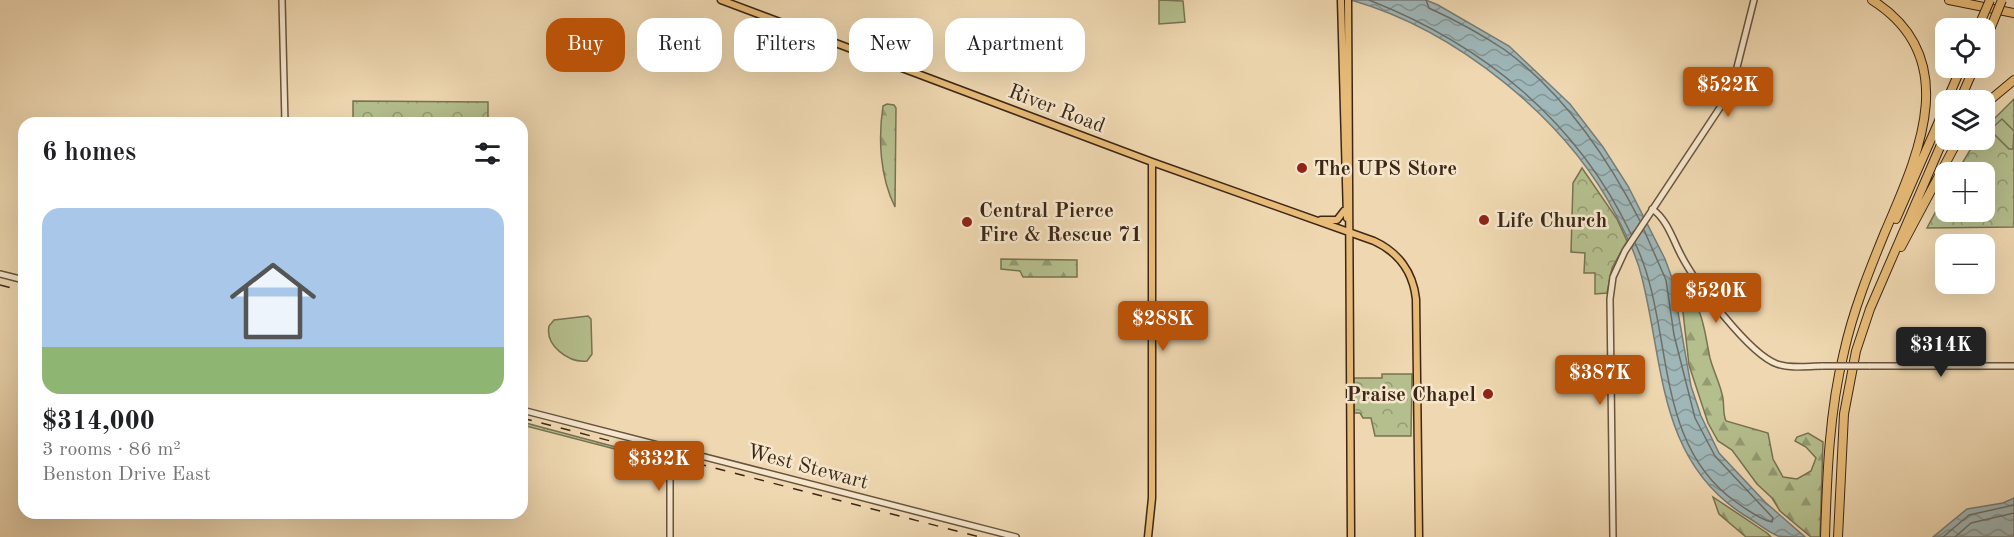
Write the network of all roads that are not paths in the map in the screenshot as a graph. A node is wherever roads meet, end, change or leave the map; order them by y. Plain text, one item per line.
1 (282, 0) edge
2 (721, 0) edge
3 (1341, 0) edge
4 (1348, 0) edge
5 (1754, 0) edge
6 (1872, 0) edge
7 (1949, 0) edge
8 (1990, 0) edge
9 (2002, 0) edge
10 (2014, 13) edge
11 (1982, 18) edge
12 (1995, 18) edge
13 (2014, 80) edge
14 (1995, 96) edge
15 (285, 117) edge
16 (1935, 130) edge
17 (1939, 150) edge
18 (1953, 150) edge
19 (1152, 162) junction
20 (1346, 198) junction
21 (1651, 211) junction
22 (1307, 218) junction
23 (1349, 234) junction
24 (1370, 240) junction
25 (1349, 252) junction
26 (1886, 272) junction
27 (0, 274) edge
28 (18, 278) edge
29 (1857, 309) junction
30 (2014, 366) edge
31 (528, 412) edge
32 (670, 447) junction
33 (670, 537) edge
34 (1016, 537) edge
35 (1150, 537) edge
36 (1351, 537) edge
37 (1419, 537) edge
38 (1613, 537) edge
39 (1825, 537) edge
40 (1838, 537) edge

1 - 15 street
2 - 19 main road, River Road
3 - 20 main road
4 - 23 main road
5 - 21 street
6 - 29 highway
7 - 10 highway
8 - 11 highway, bridge
9 - 12 highway, bridge
13 - 14 highway
16 - 29 highway
17 - 26 highway
18 - 26 highway
19 - 22 main road, River Road
19 - 35 main road
20 - 22 main road
20 - 23 main road
21 - 30 street, bridge
21 - 38 street
22 - 23 main road, River Road
23 - 24 main road, River Road
23 - 25 main road
24 - 25 main road
24 - 37 main road, River Road
25 - 36 main road
26 - 40 highway
27 - 28 street
29 - 39 highway
31 - 32 street, West Stewart
32 - 33 street
32 - 34 street, West Stewart

